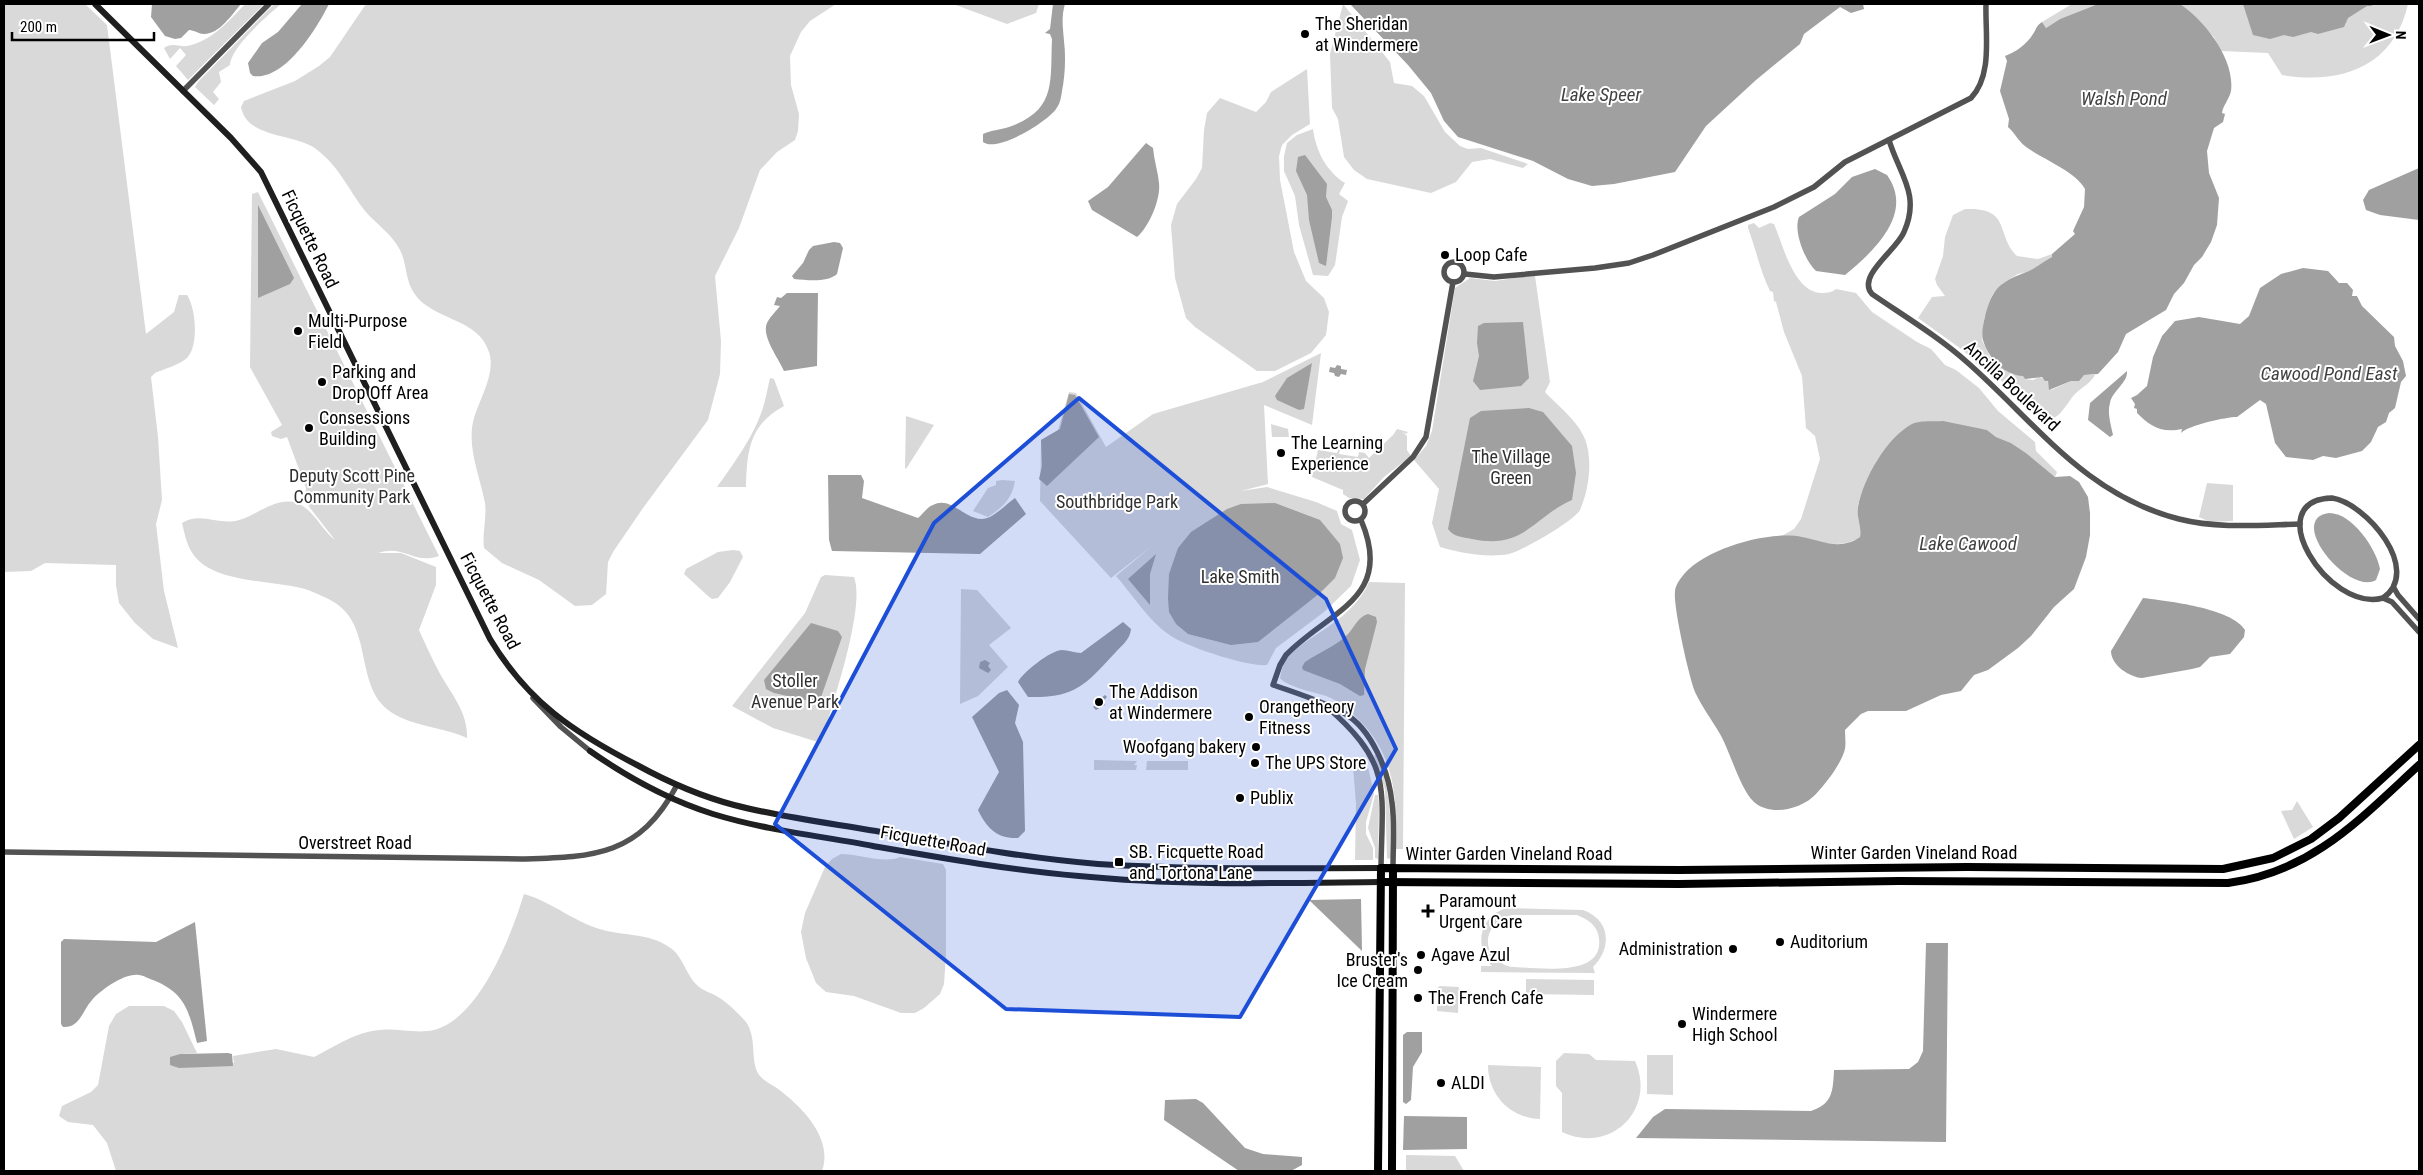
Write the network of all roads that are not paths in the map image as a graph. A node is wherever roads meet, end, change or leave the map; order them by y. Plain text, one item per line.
1 (95, 4) edge
2 (269, 4) edge
3 (1986, 4) edge
4 (183, 92) junction
5 (1889, 140) junction
6 (1465, 274) junction
7 (1453, 282) junction
8 (1363, 504) junction
9 (1362, 520) junction
10 (2300, 524) junction
11 (2394, 588) junction
12 (2383, 598) junction
13 (2419, 619) edge
14 (2419, 632) edge
15 (524, 687) junction
16 (1320, 702) junction
17 (2419, 745) edge
18 (590, 751) joint
19 (2419, 765) edge
20 (678, 786) junction
21 (671, 798) junction
22 (4, 852) edge
23 (1900, 867) junction
24 (1381, 868) junction
25 (1393, 868) junction
26 (1899, 881) junction
27 (1381, 882) junction
28 (1392, 882) junction
29 (1378, 1171) edge
30 (1392, 1171) edge

1 - 4 main road, Ficquette Road
2 - 4 street
3 - 5 street
4 - 15 main road, Ficquette Road
5 - 6 street
5 - 10 street, Ancilla Boulevard
6 - 7 street
6 - 7 street
7 - 8 street
8 - 9 street
8 - 9 street
9 - 16 street
10 - 11 street
10 - 12 street
11 - 12 street
11 - 13 street
12 - 14 street
15 - 18 street, Ficquette Road
15 - 20 main road, Ficquette Road
16 - 24 street
16 - 25 street
17 - 23 main road, Winter Garden Vineland Road
18 - 21 main road, Ficquette Road
19 - 26 main road, Winter Garden Vineland Road
20 - 21 street, Overstreet Road
20 - 24 main road, Ficquette Road
21 - 22 street, Overstreet Road
21 - 27 main road, Ficquette Road
23 - 25 main road, Winter Garden Vineland Road
23 - 26 main road
24 - 25 main road, Winter Garden Vineland Road
24 - 27 main road, Winter Garden Vineland Road
25 - 28 main road
26 - 28 main road, Winter Garden Vineland Road
27 - 28 main road, Winter Garden Vineland Road
27 - 29 main road, Winter Garden Vineland Road
28 - 30 main road, Winter Garden Vineland Road

